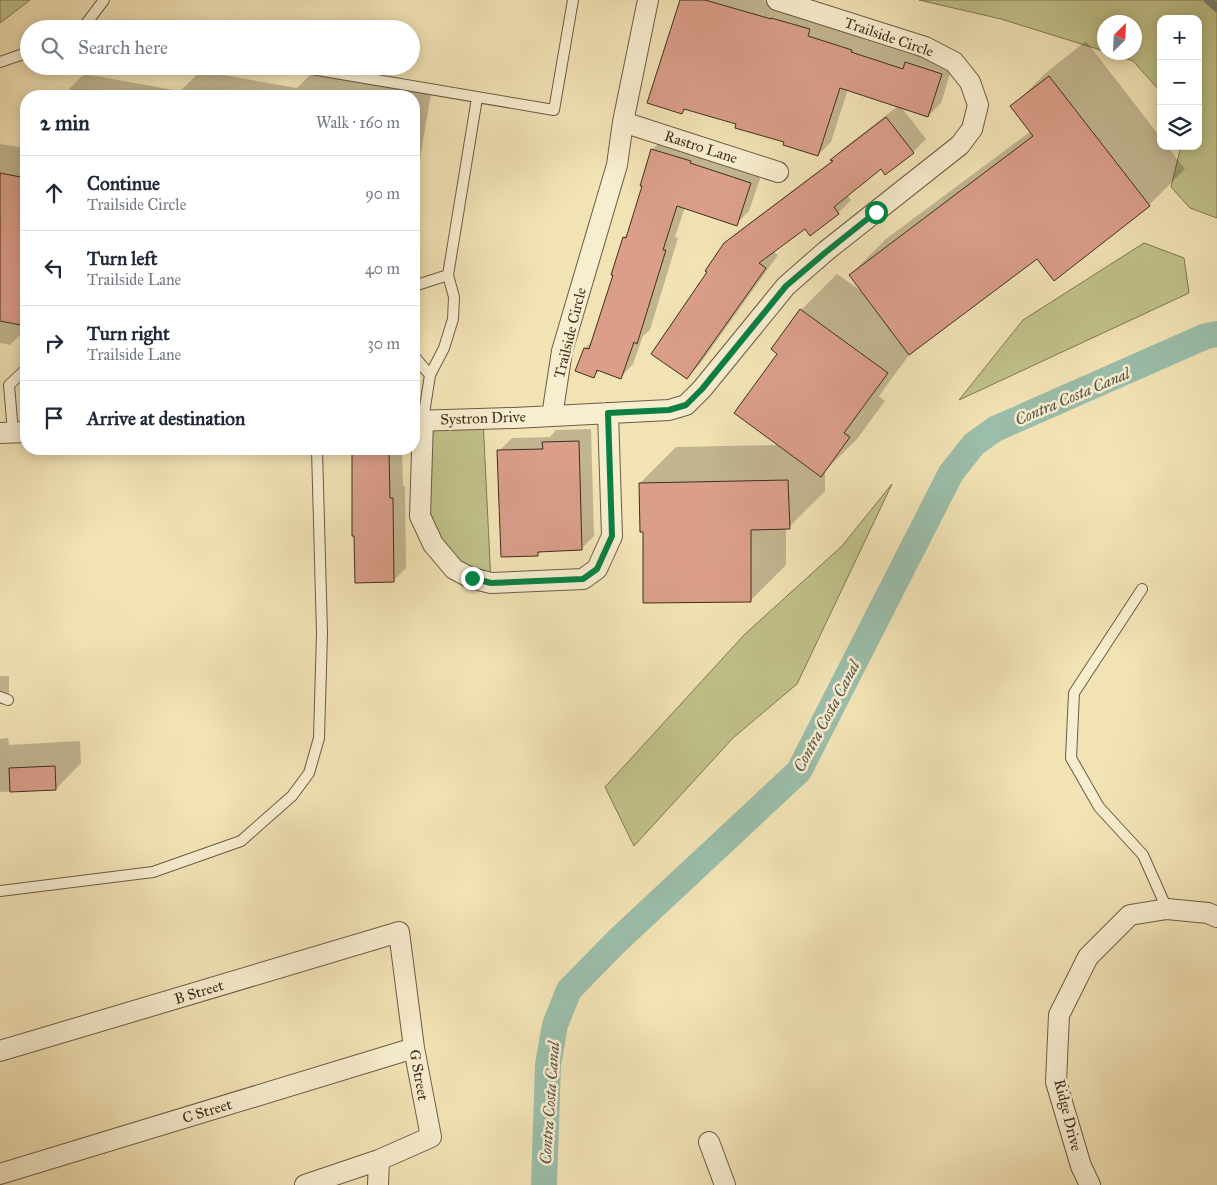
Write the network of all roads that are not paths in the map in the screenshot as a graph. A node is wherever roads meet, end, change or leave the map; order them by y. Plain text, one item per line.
1 (104, 0) edge
2 (573, 0) edge
3 (648, 0) edge
4 (777, 0) edge
5 (89, 20) edge
6 (20, 55) edge
7 (0, 62) edge
8 (346, 75) edge
9 (478, 98) junction
10 (623, 122) junction
11 (778, 172) dead end
12 (448, 275) junction
13 (420, 284) edge
14 (420, 363) edge
15 (20, 373) edge
16 (430, 375) junction
17 (5, 384) edge
18 (608, 413) junction
19 (420, 416) edge
20 (552, 416) junction
21 (420, 420) edge
22 (13, 432) edge
23 (317, 455) edge
24 (419, 455) edge
25 (1142, 589) dead end
26 (0, 891) edge
27 (1167, 909) junction
28 (1217, 917) edge
29 (399, 932) joint
30 (414, 1048) junction
31 (0, 1051) edge
32 (709, 1142) dead end
33 (379, 1160) junction
34 (0, 1174) edge
35 (305, 1185) edge
36 (378, 1185) edge
37 (724, 1185) edge
38 (1090, 1185) edge

1 - 5 lane
2 - 9 lane
3 - 10 street, Trailside Circle
4 - 18 street, Trailside Circle
6 - 7 lane
8 - 9 lane
9 - 12 lane
10 - 11 street, Rastro Lane
10 - 20 street, Trailside Circle
12 - 13 lane
12 - 16 lane
14 - 16 lane
15 - 17 lane
16 - 19 lane
17 - 22 lane
18 - 20 street, Trailside Circle
18 - 24 street
20 - 21 street, Systron Drive
23 - 26 lane
25 - 27 lane
27 - 28 street, Ridge Drive
27 - 38 street, Ridge Drive
29 - 30 street, G Street
29 - 31 street, B Street
30 - 33 street, G Street
30 - 34 street, C Street
32 - 37 street
33 - 35 street
33 - 36 street

